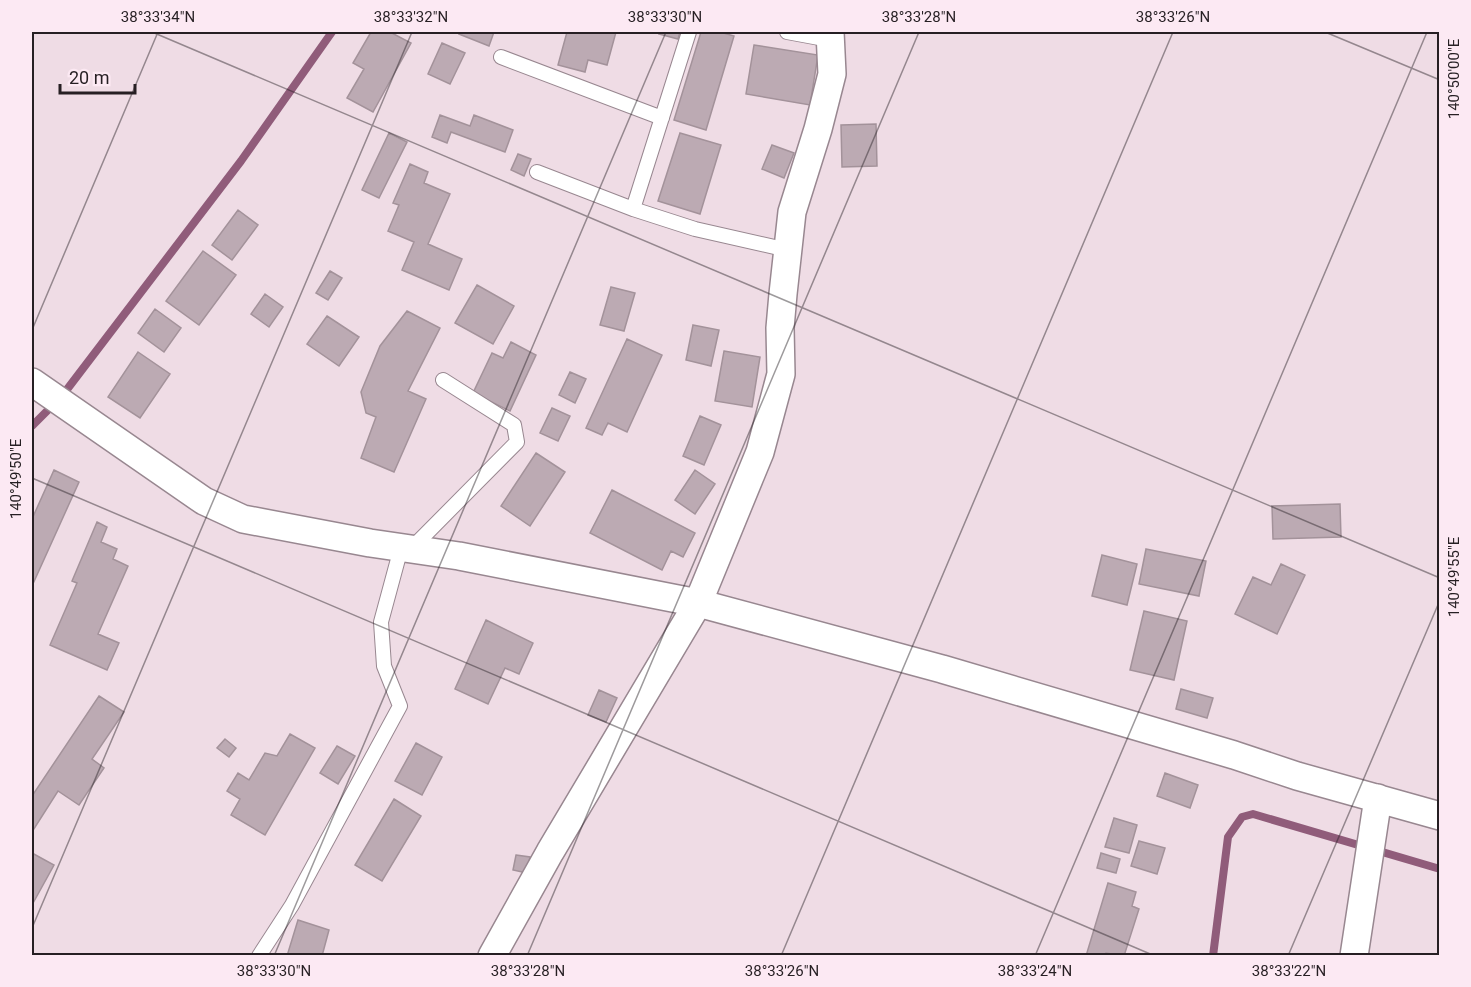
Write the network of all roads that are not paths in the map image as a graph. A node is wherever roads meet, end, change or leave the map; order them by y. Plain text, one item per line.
1 (689, 32) edge
2 (787, 32) edge
3 (830, 36) edge
4 (501, 57) dead end
5 (662, 118) junction
6 (537, 172) dead end
7 (633, 209) junction
8 (788, 250) junction
9 (443, 380) dead end
10 (38, 386) edge
11 (406, 548) junction
12 (698, 603) junction
13 (1378, 798) junction
14 (1440, 816) edge
15 (259, 956) edge
16 (492, 956) edge
17 (1354, 956) edge

1 - 5 lane
2 - 3 lane
3 - 8 street
4 - 5 lane
5 - 7 lane
6 - 7 lane
7 - 8 lane
8 - 12 street
9 - 11 lane
10 - 11 street
11 - 12 street
11 - 15 lane
12 - 13 street
12 - 16 street
13 - 14 street
13 - 17 street

